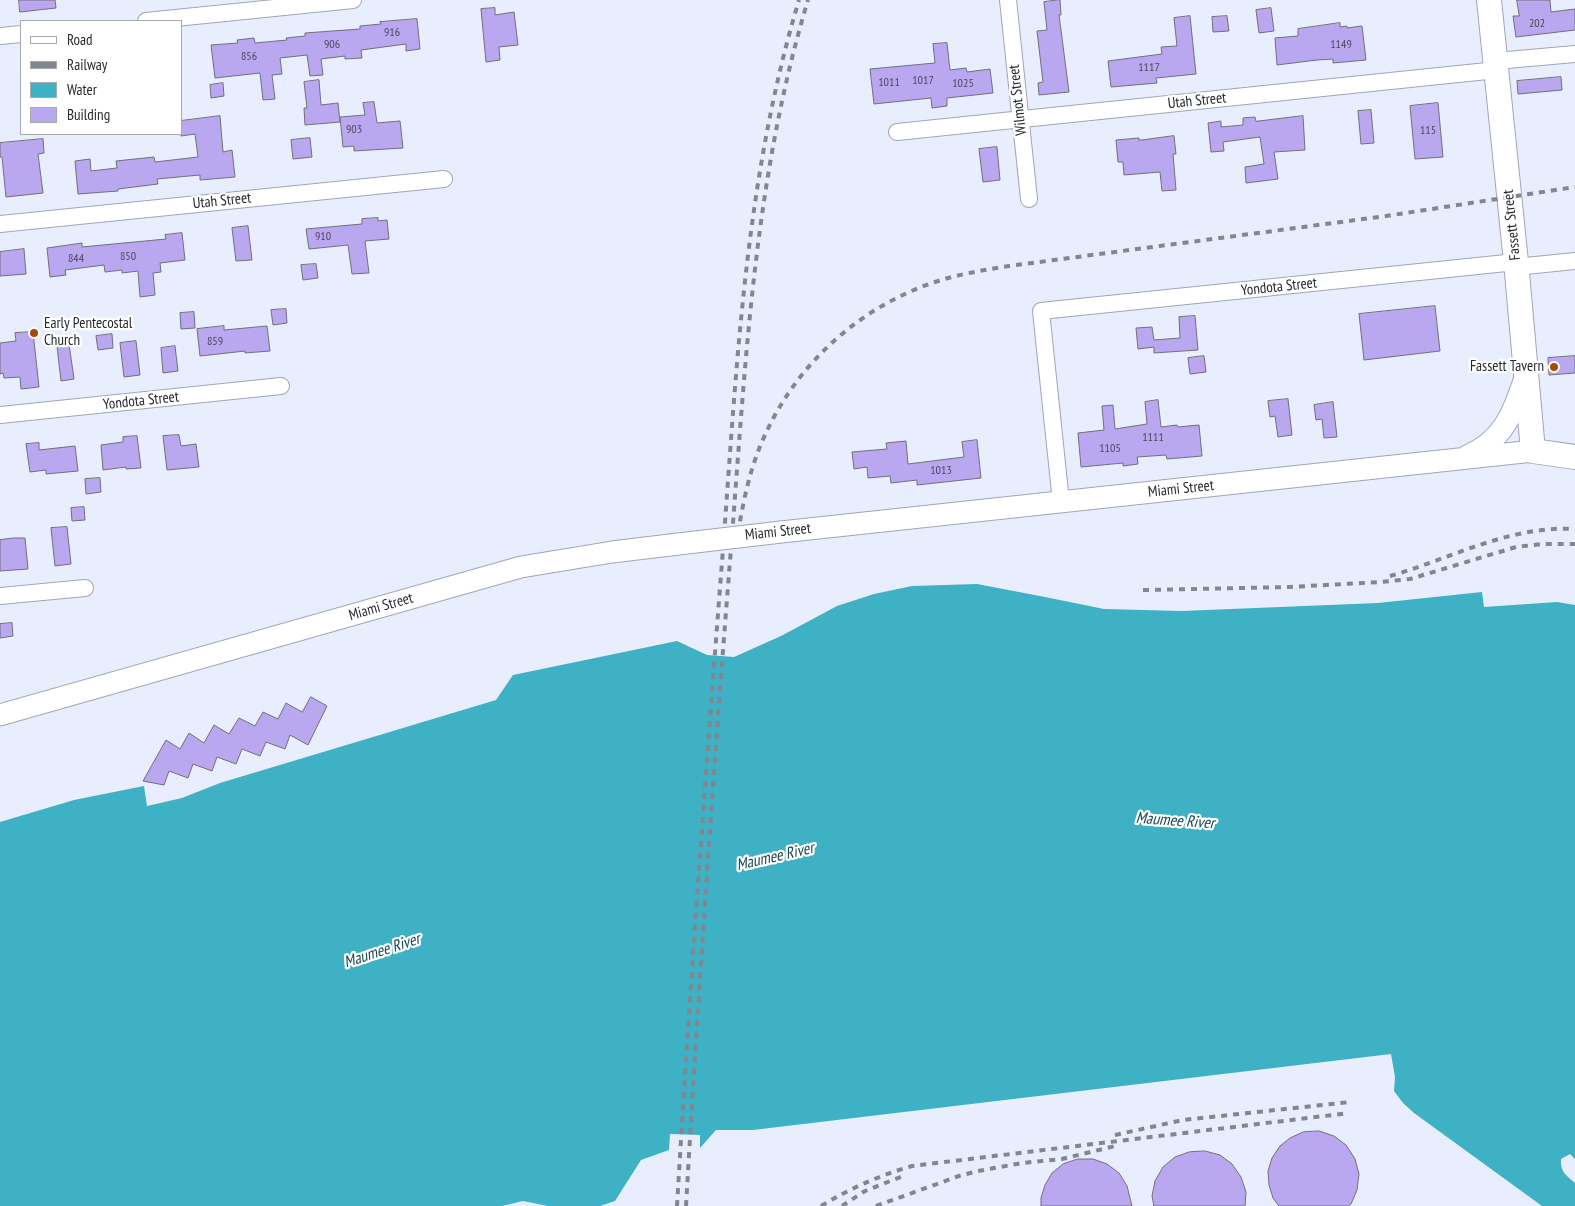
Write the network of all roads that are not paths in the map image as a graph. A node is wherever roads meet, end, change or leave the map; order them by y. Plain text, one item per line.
1 (353, 0) edge
2 (1008, 0) edge
3 (1489, 0) edge
4 (156, 20) edge
5 (20, 34) edge
6 (0, 36) edge
7 (1575, 54) edge
8 (1497, 65) junction
9 (1020, 119) junction
10 (897, 132) dead end
11 (444, 179) dead end
12 (1029, 199) dead end
13 (0, 224) edge
14 (1575, 261) edge
15 (1516, 265) junction
16 (1526, 374) junction
17 (281, 386) dead end
18 (0, 415) edge
19 (1533, 451) junction
20 (1575, 457) edge
21 (1460, 459) junction
22 (1061, 502) junction
23 (86, 588) dead end
24 (0, 596) edge
25 (0, 715) edge

1 - 4 street
2 - 9 street, Wilmot Street
3 - 8 main road, Fassett Street
5 - 6 street
7 - 8 street, Utah Street
8 - 9 street, Utah Street
8 - 15 main road, Fassett Street
9 - 10 street, Utah Street
9 - 12 street, Wilmot Street
11 - 13 street, Utah Street
14 - 15 street, Yondota Street
15 - 16 main road, Fassett Street
15 - 22 street, Yondota Street
16 - 19 main road, Fassett Street
16 - 21 street
17 - 18 street, Yondota Street
19 - 20 main road, Miami Street
19 - 21 street, Miami Street
21 - 22 street, Miami Street
22 - 25 street, Miami Street, bridge
23 - 24 street

